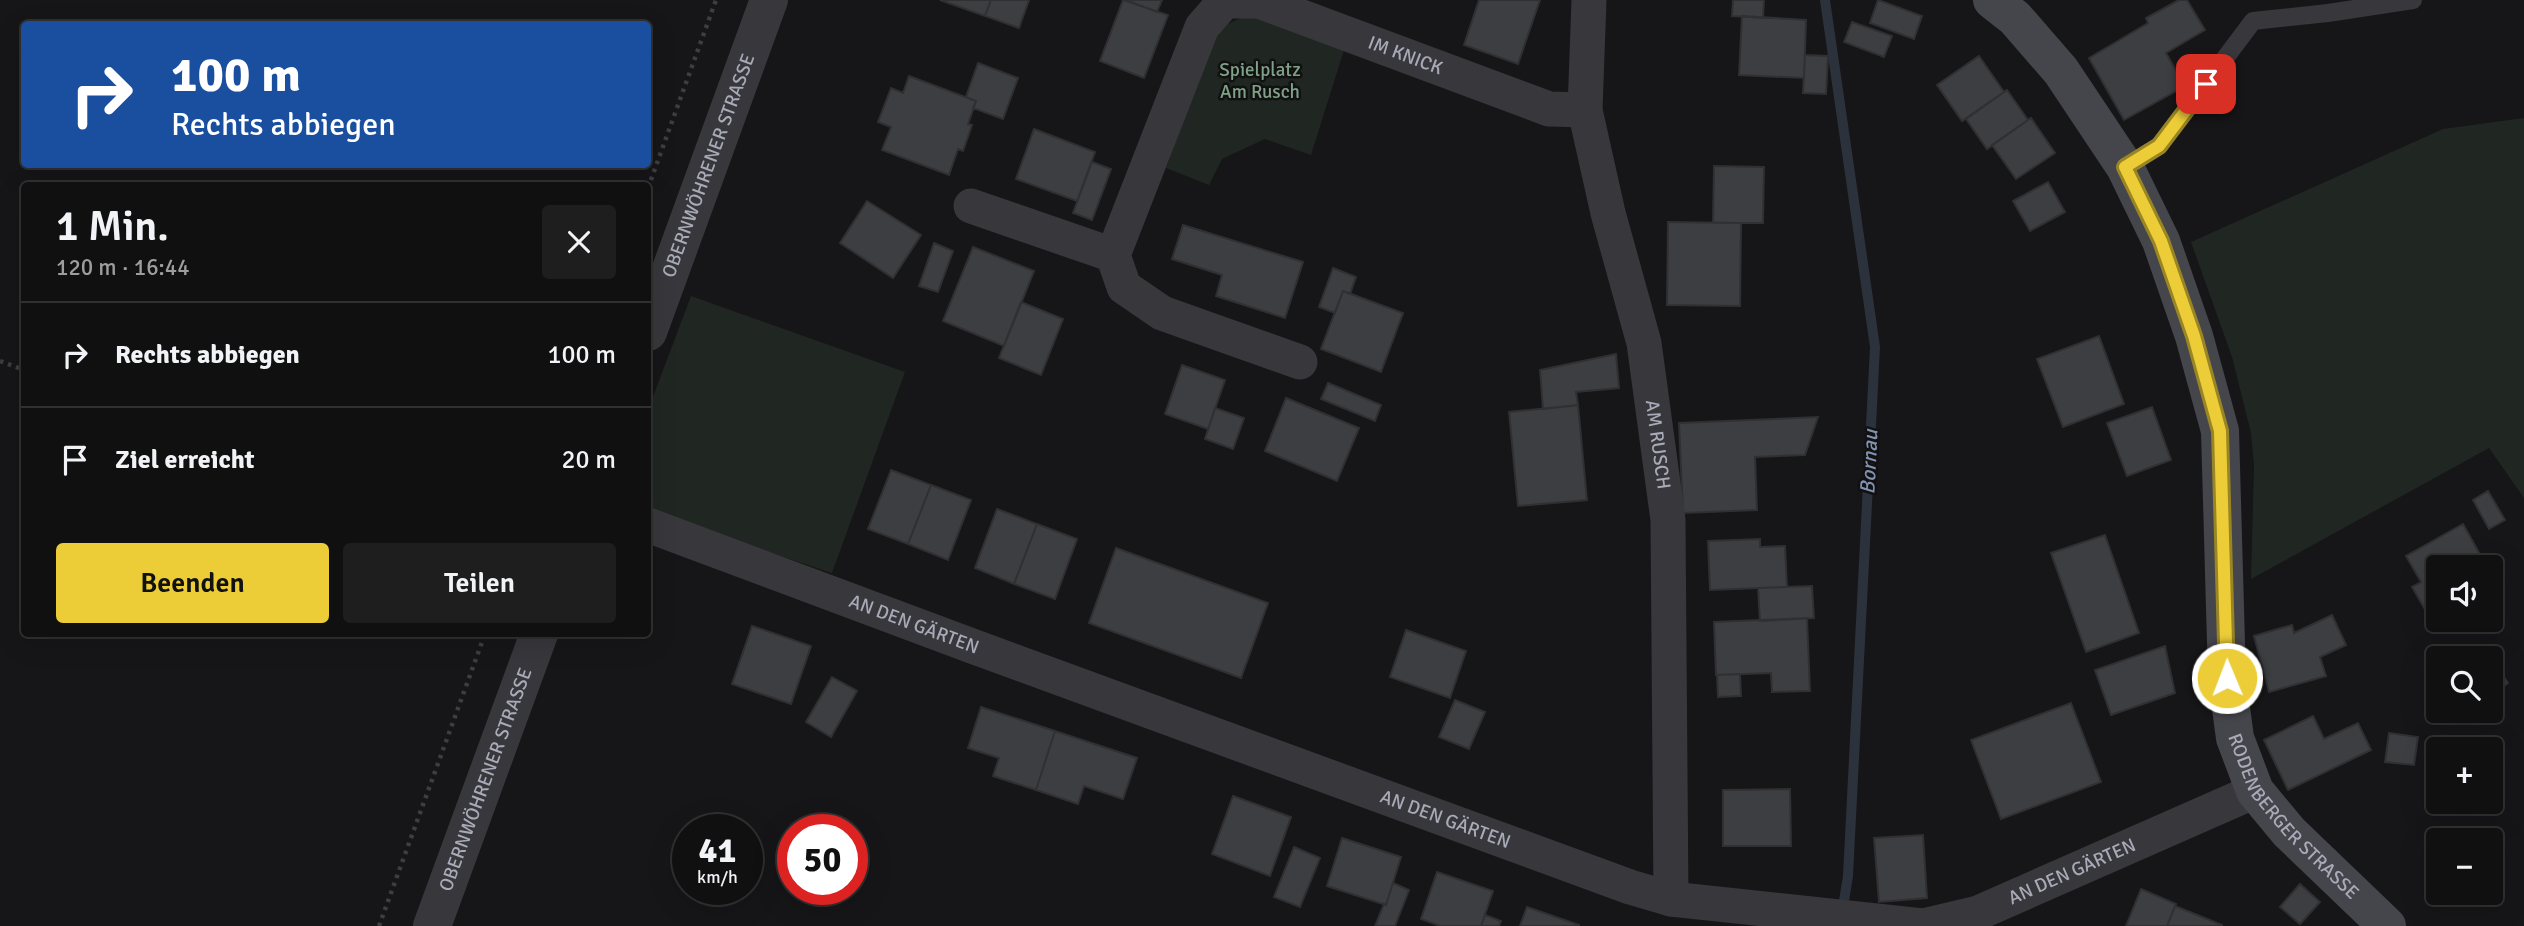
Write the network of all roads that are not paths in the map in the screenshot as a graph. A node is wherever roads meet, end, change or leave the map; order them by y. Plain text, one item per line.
1 (769, 0) edge
2 (1589, 0) edge
3 (1992, 0) edge
4 (2413, 0) edge
5 (1225, 1) edge
6 (1585, 110) junction
7 (2125, 167) junction
8 (971, 206) dead end
9 (1113, 255) junction
10 (651, 324) edge
11 (1300, 362) dead end
12 (651, 526) edge
13 (537, 637) edge
14 (2255, 791) junction
15 (1671, 899) junction
16 (432, 926) edge
17 (2387, 926) edge

1 - 10 street, OBERNWÖHRENER STRASSE
2 - 6 street, AM RUSCH
3 - 7 main road, RODENBERGER STRASSE
4 - 7 lane
5 - 6 street, IM KNICK
5 - 9 street, IM KNICK
6 - 15 street, AM RUSCH
7 - 14 main road, RODENBERGER STRASSE
8 - 9 street
9 - 11 street
12 - 15 street, AN DEN GÄRTEN
13 - 16 street, OBERNWÖHRENER STRASSE
14 - 15 street, AN DEN GÄRTEN
14 - 17 main road, RODENBERGER STRASSE

